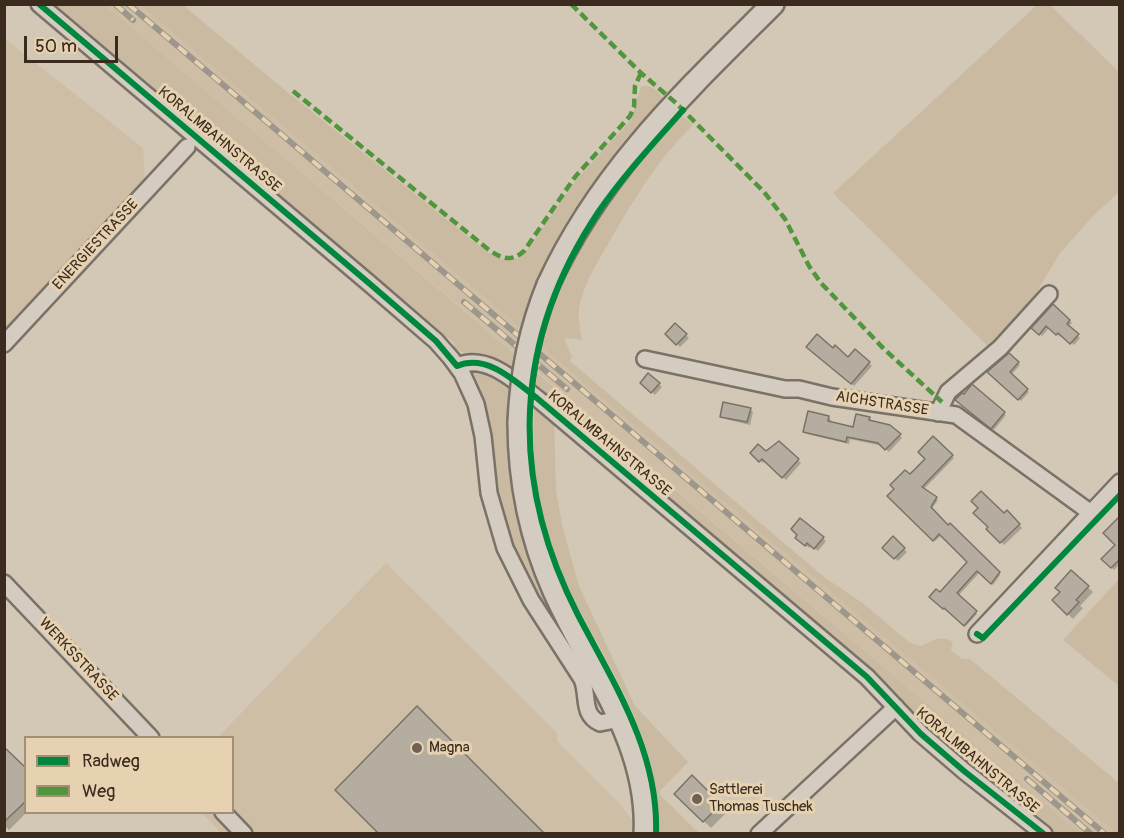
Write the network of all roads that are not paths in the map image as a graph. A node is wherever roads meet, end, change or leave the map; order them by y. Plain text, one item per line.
1 (39, 4) edge
2 (773, 4) edge
3 (187, 147) dead end
4 (1050, 294) dead end
5 (4, 344) edge
6 (645, 359) dead end
7 (457, 366) junction
8 (938, 413) junction
9 (1119, 482) edge
10 (1091, 513) junction
11 (4, 583) edge
12 (977, 634) dead end
13 (896, 706) junction
14 (620, 719) junction
15 (149, 736) edge
16 (224, 814) edge
17 (244, 834) edge
18 (645, 834) edge
19 (759, 834) edge
20 (1044, 834) edge

1 - 7 street, KORALMBAHNSTRASSE
2 - 14 main road, bridge
3 - 5 street, ENERGIESTRASSE
4 - 8 street
6 - 8 street, AICHSTRASSE
7 - 13 street, KORALMBAHNSTRASSE
7 - 14 street
8 - 10 street, AICHSTRASSE
9 - 10 street
10 - 12 street
11 - 15 street, WERKSSTRASSE
13 - 19 street
13 - 20 street, KORALMBAHNSTRASSE
14 - 18 main road
16 - 17 street

